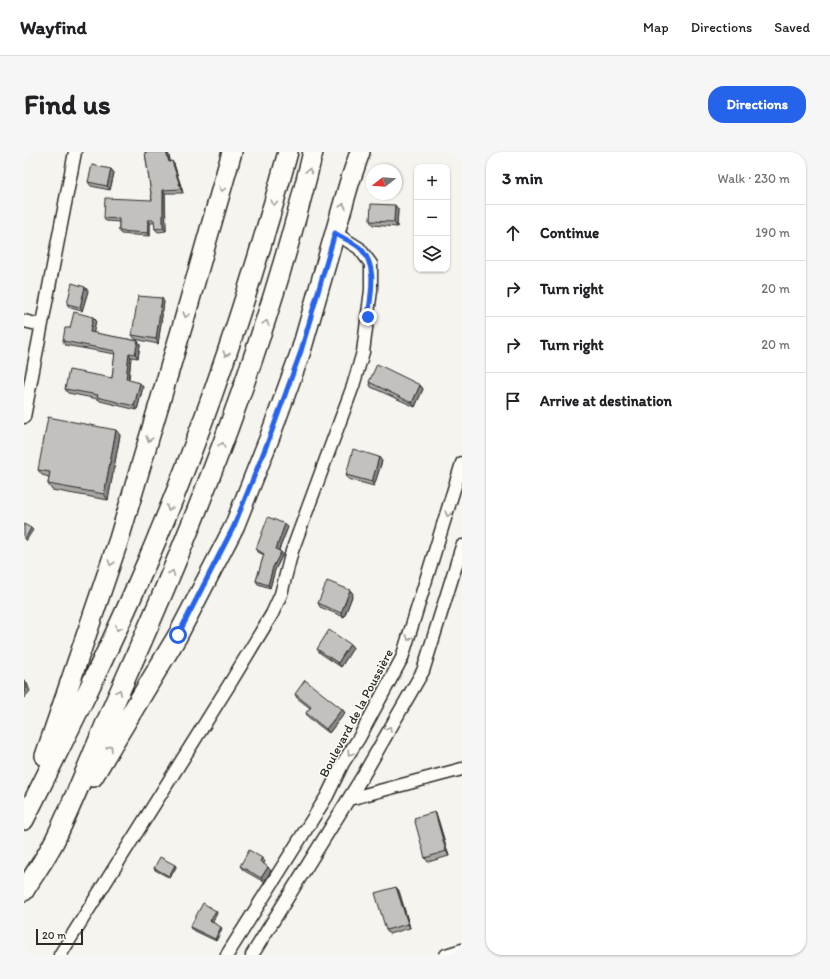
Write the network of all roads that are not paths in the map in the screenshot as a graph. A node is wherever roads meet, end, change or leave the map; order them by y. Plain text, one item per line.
1 (74, 152) edge
2 (288, 152) edge
3 (313, 152) edge
4 (360, 152) edge
5 (229, 156) edge
6 (335, 233) junction
7 (24, 322) edge
8 (41, 326) junction
9 (24, 417) edge
10 (462, 463) edge
11 (462, 546) edge
12 (462, 769) edge
13 (348, 799) junction
14 (24, 819) edge
15 (54, 841) junction
16 (24, 891) edge
17 (462, 950) edge
18 (60, 955) edge
19 (227, 955) edge
20 (252, 955) edge
21 (446, 955) edge

1 - 8 street
2 -> 14 main road
15 -> 3 main road
6 -> 4 main road
5 -> 14 main road
15 -> 6 main road
6 - 18 street
7 - 8 street
8 - 9 street
10 -> 19 street, Boulevard de la Poussière
13 -> 11 street
12 - 13 street
13 - 20 street
15 - 16 main road
17 - 21 street

